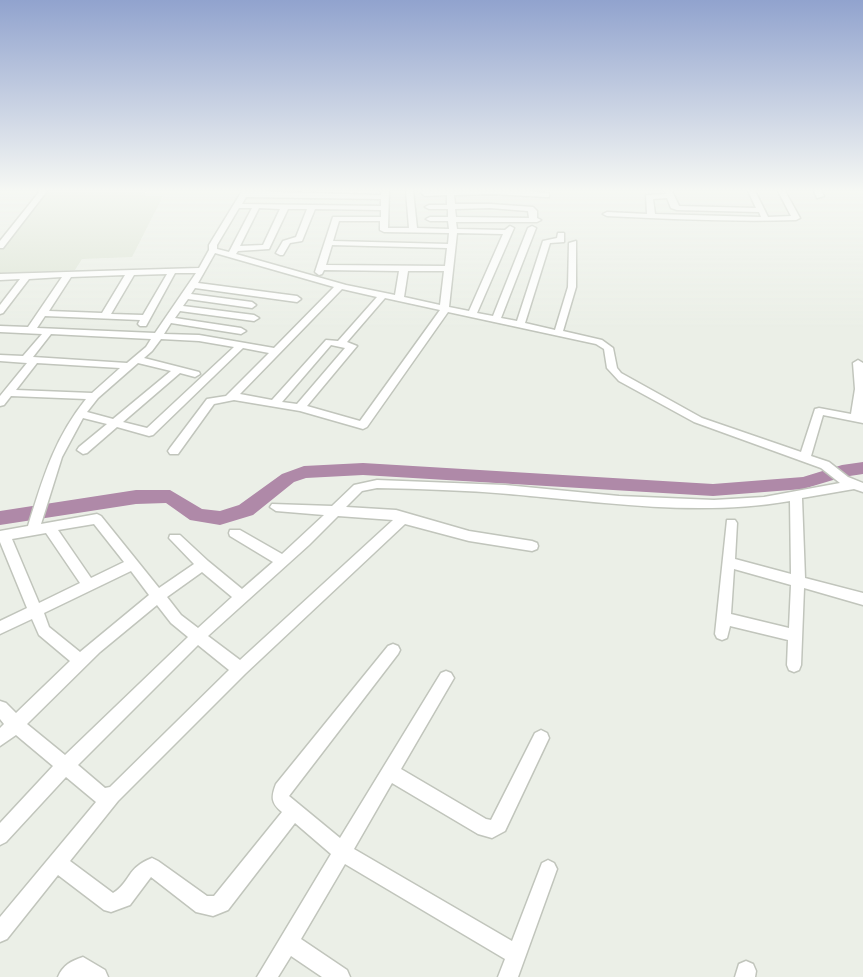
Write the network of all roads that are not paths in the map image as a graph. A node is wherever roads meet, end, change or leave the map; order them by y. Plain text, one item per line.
1 (218, 237) edge
2 (241, 237) edge
3 (271, 237) edge
4 (300, 237) edge
5 (331, 237) edge
6 (453, 237) edge
7 (506, 237) edge
8 (528, 237) edge
9 (561, 237) edge
10 (329, 243) junction
11 (573, 243) dead end
12 (452, 246) junction
13 (213, 250) junction
14 (233, 252) junction
15 (280, 254) dead end
16 (321, 267) junction
17 (404, 268) junction
18 (450, 269) junction
19 (202, 270) junction
20 (130, 272) junction
21 (172, 272) junction
22 (69, 274) junction
23 (27, 276) junction
24 (0, 277) edge
25 (317, 279) junction
26 (193, 285) junction
27 (341, 285) junction
28 (383, 295) junction
29 (185, 296) junction
30 (297, 299) dead end
31 (399, 299) junction
32 (252, 305) dead end
33 (176, 309) junction
34 (445, 309) junction
35 (0, 311) edge
36 (43, 313) junction
37 (472, 315) junction
38 (105, 316) junction
39 (147, 318) junction
40 (254, 318) dead end
41 (167, 320) junction
42 (496, 320) junction
43 (520, 326) junction
44 (0, 328) edge
45 (31, 330) junction
46 (49, 331) junction
47 (241, 331) dead end
48 (558, 334) junction
49 (136, 335) junction
50 (157, 336) junction
51 (341, 343) junction
52 (241, 345) junction
53 (275, 351) junction
54 (0, 358) edge
55 (30, 359) junction
56 (134, 363) junction
57 (858, 363) dead end
58 (178, 370) junction
59 (195, 374) dead end
60 (9, 393) junction
61 (94, 396) junction
62 (231, 396) junction
63 (0, 403) edge
64 (274, 404) junction
65 (300, 408) junction
66 (80, 414) junction
67 (860, 420) edge
68 (116, 422) junction
69 (83, 450) dead end
70 (174, 451) dead end
71 (805, 458) junction
72 (853, 485) edge
73 (796, 496) junction
74 (276, 507) dead end
75 (335, 512) junction
76 (401, 518) junction
77 (731, 523) dead end
78 (34, 526) junction
79 (50, 528) junction
80 (235, 533) dead end
81 (2, 536) edge
82 (174, 538) dead end
83 (532, 546) dead end
84 (283, 561) junction
85 (728, 562) junction
86 (133, 564) junction
87 (203, 565) junction
88 (798, 581) junction
89 (88, 584) junction
90 (157, 596) junction
91 (242, 597) junction
92 (863, 599) edge
93 (35, 611) junction
94 (723, 618) junction
95 (0, 628) edge
96 (722, 634) dead end
97 (795, 636) junction
98 (197, 638) junction
99 (393, 650) dead end
100 (80, 661) junction
101 (794, 665) dead end
102 (240, 669) junction
103 (446, 678) dead end
104 (0, 708) edge
105 (16, 724) junction
106 (0, 738) edge
107 (541, 738) dead end
108 (66, 765) junction
109 (390, 772) junction
110 (112, 796) junction
111 (293, 811) junction
112 (0, 836) edge
113 (342, 852) junction
114 (57, 863) junction
115 (548, 869) dead end
116 (0, 932) edge
117 (288, 942) junction
118 (516, 954) junction
119 (68, 977) edge
120 (98, 977) edge
121 (267, 977) edge
122 (340, 977) edge
123 (508, 977) edge

1 - 13 street
2 - 14 street
3 - 14 street
4 - 15 street
5 - 10 street
6 - 12 street
7 - 37 street
8 - 42 street
9 - 43 street
10 - 12 street
10 - 16 street
11 - 48 street
12 - 18 street
13 - 14 street
13 - 19 street
14 - 25 street
16 - 17 street
16 - 25 street
17 - 18 street
17 - 31 street
18 - 34 street
19 - 21 street
19 - 26 street
20 - 21 street
20 - 22 street
20 - 38 street
21 - 39 street
22 - 23 street
22 - 36 street
23 - 24 street
23 - 35 street
25 - 27 street
26 - 29 street
26 - 30 street
27 - 28 street
27 - 53 street
28 - 31 street
28 - 51 street
29 - 32 street
29 - 33 street
31 - 34 street
33 - 40 street
33 - 41 street
34 - 37 street
34 - 65 street
36 - 38 street
36 - 45 street
37 - 42 street
38 - 39 street
39 - 49 street
41 - 47 street
41 - 50 street
42 - 43 street
43 - 48 street
44 - 45 street
45 - 46 street
46 - 49 street
46 - 55 street
48 - 71 street
49 - 50 street
50 - 52 street
50 - 56 street
51 - 64 street
51 - 65 street
52 - 53 street
52 - 68 street
53 - 62 street
54 - 55 street
55 - 56 street
55 - 60 street
56 - 58 street
56 - 61 street
57 - 67 street
58 - 59 street
58 - 68 street
60 - 61 street
60 - 63 street
61 - 66 street
62 - 64 street
62 - 70 street
64 - 65 street
66 - 68 street
66 - 78 street
67 - 71 street
68 - 69 street
71 - 72 street
72 - 73 street
73 - 75 street
73 - 88 street
74 - 75 street
75 - 76 street
75 - 84 street
76 - 83 street
76 - 102 street
77 - 85 street
78 - 79 street
78 - 81 street
79 - 86 street
79 - 89 street
80 - 84 street
81 - 93 street
82 - 87 street
84 - 91 street
85 - 88 street
85 - 94 street
86 - 89 street
86 - 90 street
87 - 90 street
87 - 91 street
88 - 92 street
88 - 97 street
89 - 93 street
90 - 98 street
90 - 100 street
91 - 98 street
93 - 95 street
93 - 100 street
94 - 96 street
94 - 97 street
97 - 101 street
98 - 102 street
98 - 108 street
99 - 111 street
100 - 105 street
102 - 110 street
103 - 109 street
104 - 105 street
105 - 106 street
105 - 108 street
107 - 109 street
108 - 110 street
108 - 112 street
109 - 113 street
110 - 114 street
111 - 113 street
111 - 114 street
113 - 117 street
113 - 118 street
114 - 116 street
115 - 118 street
117 - 121 street
117 - 122 street
118 - 123 street
119 - 120 street

